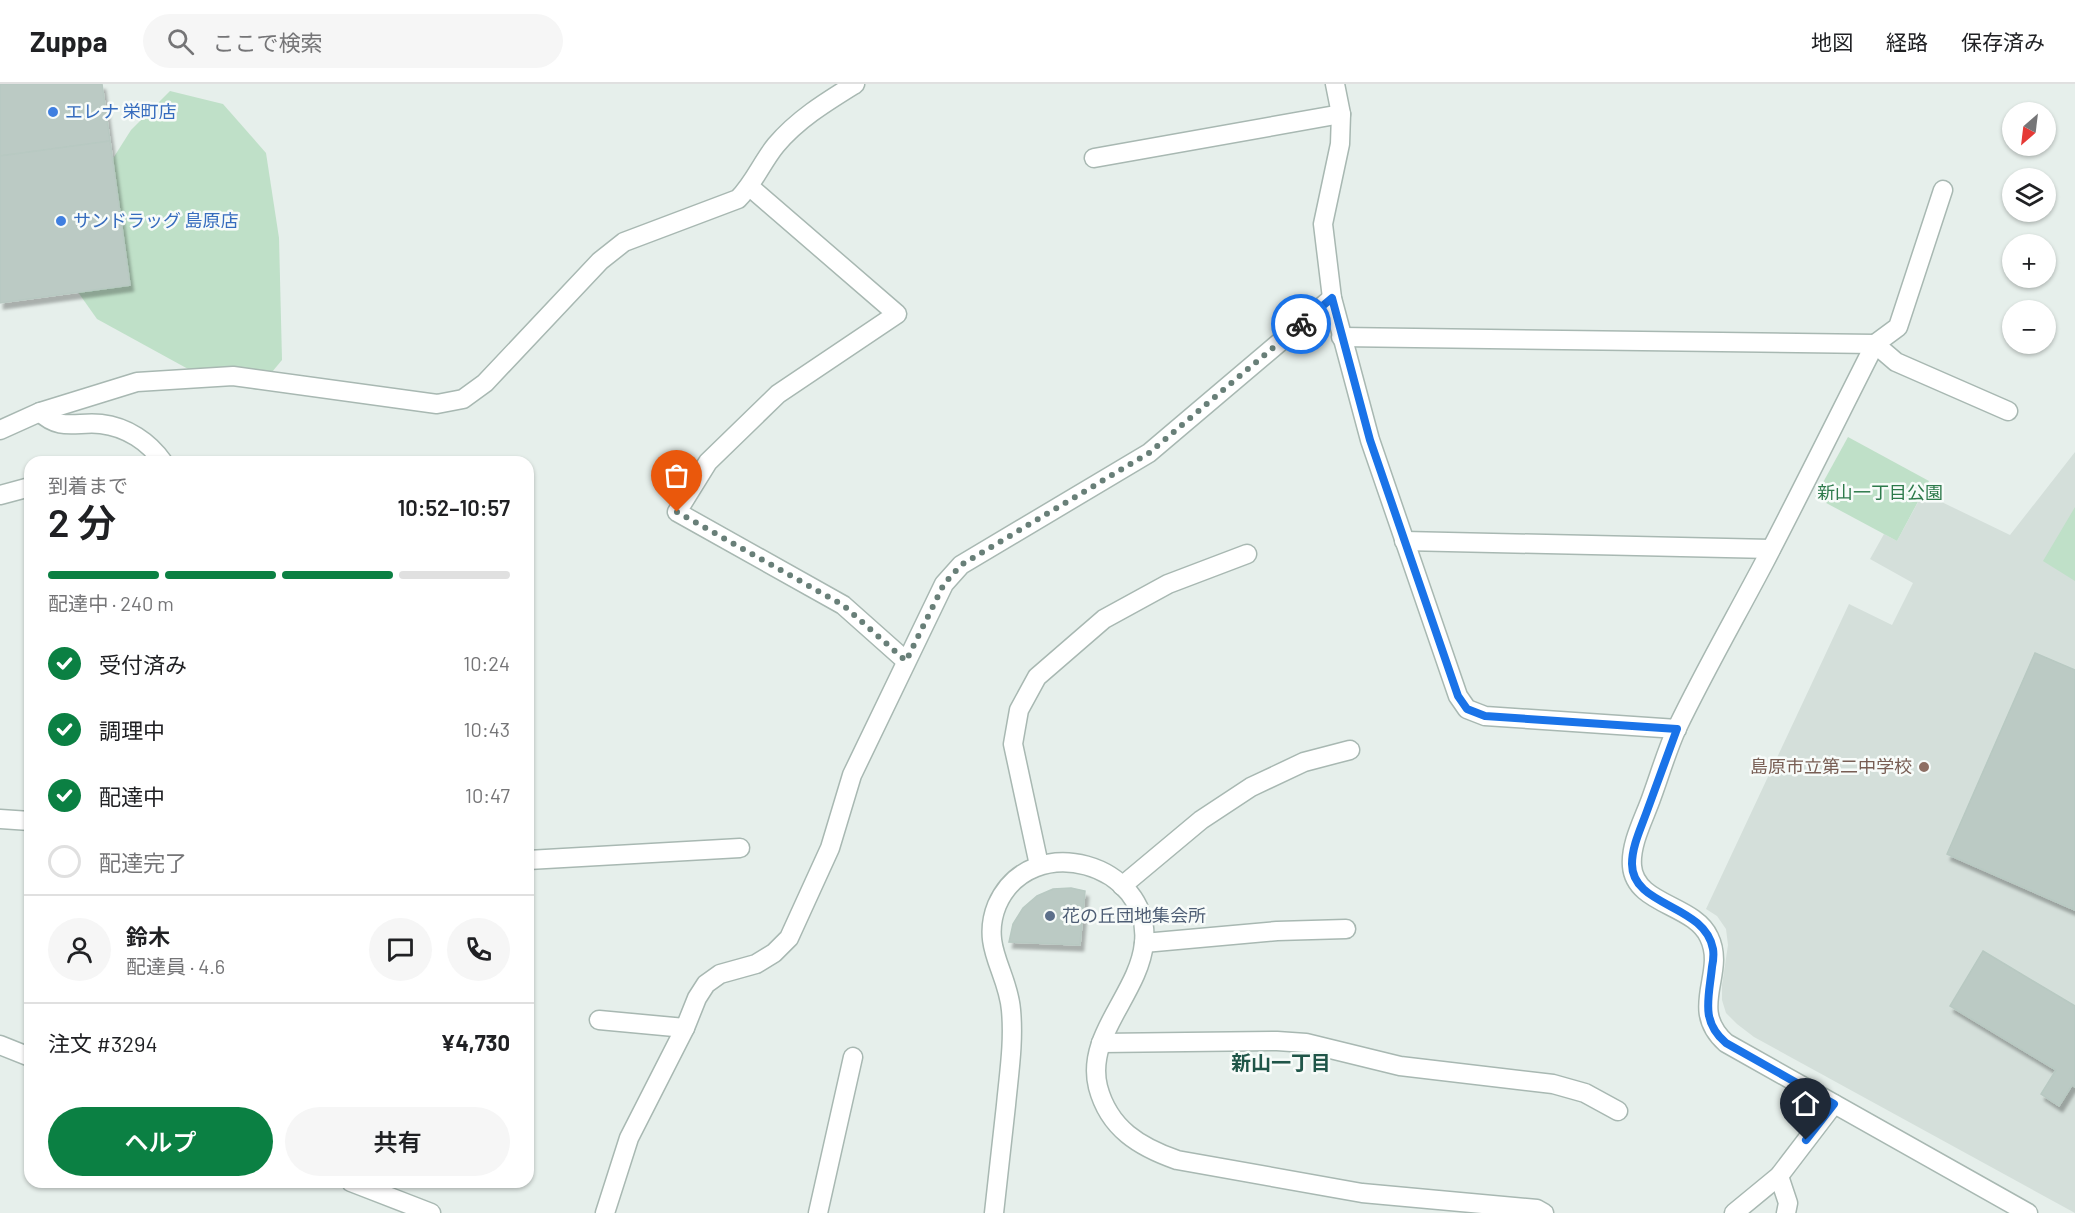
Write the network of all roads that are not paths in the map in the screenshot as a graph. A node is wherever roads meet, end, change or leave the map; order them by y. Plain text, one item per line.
1 (855, 84) edge
2 (1335, 84) edge
3 (1341, 114) junction
4 (1094, 158) dead end
5 (750, 187) junction
6 (1943, 190) dead end
7 (1332, 298) junction
8 (1341, 337) junction
9 (1875, 344) junction
10 (2008, 411) dead end
11 (40, 412) junction
12 (0, 430) edge
13 (159, 456) edge
14 (24, 489) edge
15 (0, 495) edge
16 (1404, 542) junction
17 (1771, 549) junction
18 (1246, 554) dead end
19 (906, 661) junction
20 (1677, 729) junction
21 (1350, 750) dead end
22 (0, 819) edge
23 (24, 821) edge
24 (740, 848) dead end
25 (534, 860) edge
26 (1039, 865) junction
27 (1122, 886) junction
28 (1346, 929) dead end
29 (1144, 943) junction
30 (598, 1020) dead end
31 (685, 1028) junction
32 (1101, 1043) junction
33 (0, 1046) edge
34 (24, 1055) edge
35 (853, 1057) dead end
36 (1834, 1104) junction
37 (1618, 1111) dead end
38 (1779, 1176) junction
39 (366, 1188) edge
40 (431, 1213) edge
41 (605, 1213) edge
42 (818, 1213) edge
43 (994, 1213) edge
44 (1544, 1213) edge
45 (1734, 1213) edge
46 (1786, 1213) edge
47 (2028, 1213) edge

1 - 5 street
2 - 3 street
3 - 4 street
3 - 7 street
5 - 11 street
5 - 19 street
6 - 9 street
7 - 8 street
7 - 19 street
8 - 9 street
8 - 16 street
9 - 10 street
9 - 17 street
11 - 12 street
11 - 13 street
14 - 15 street
16 - 17 street
16 - 20 street
17 - 20 street
18 - 26 street
19 - 31 street
20 - 36 street
21 - 27 street
22 - 23 street
24 - 25 street
26 - 27 street
26 - 43 street
27 - 29 street
28 - 29 street
29 - 32 street
30 - 31 street
31 - 41 street
32 - 37 street
32 - 44 street
33 - 34 street
35 - 42 street
36 - 38 street
36 - 47 street
38 - 45 street
38 - 46 street
39 - 40 street

